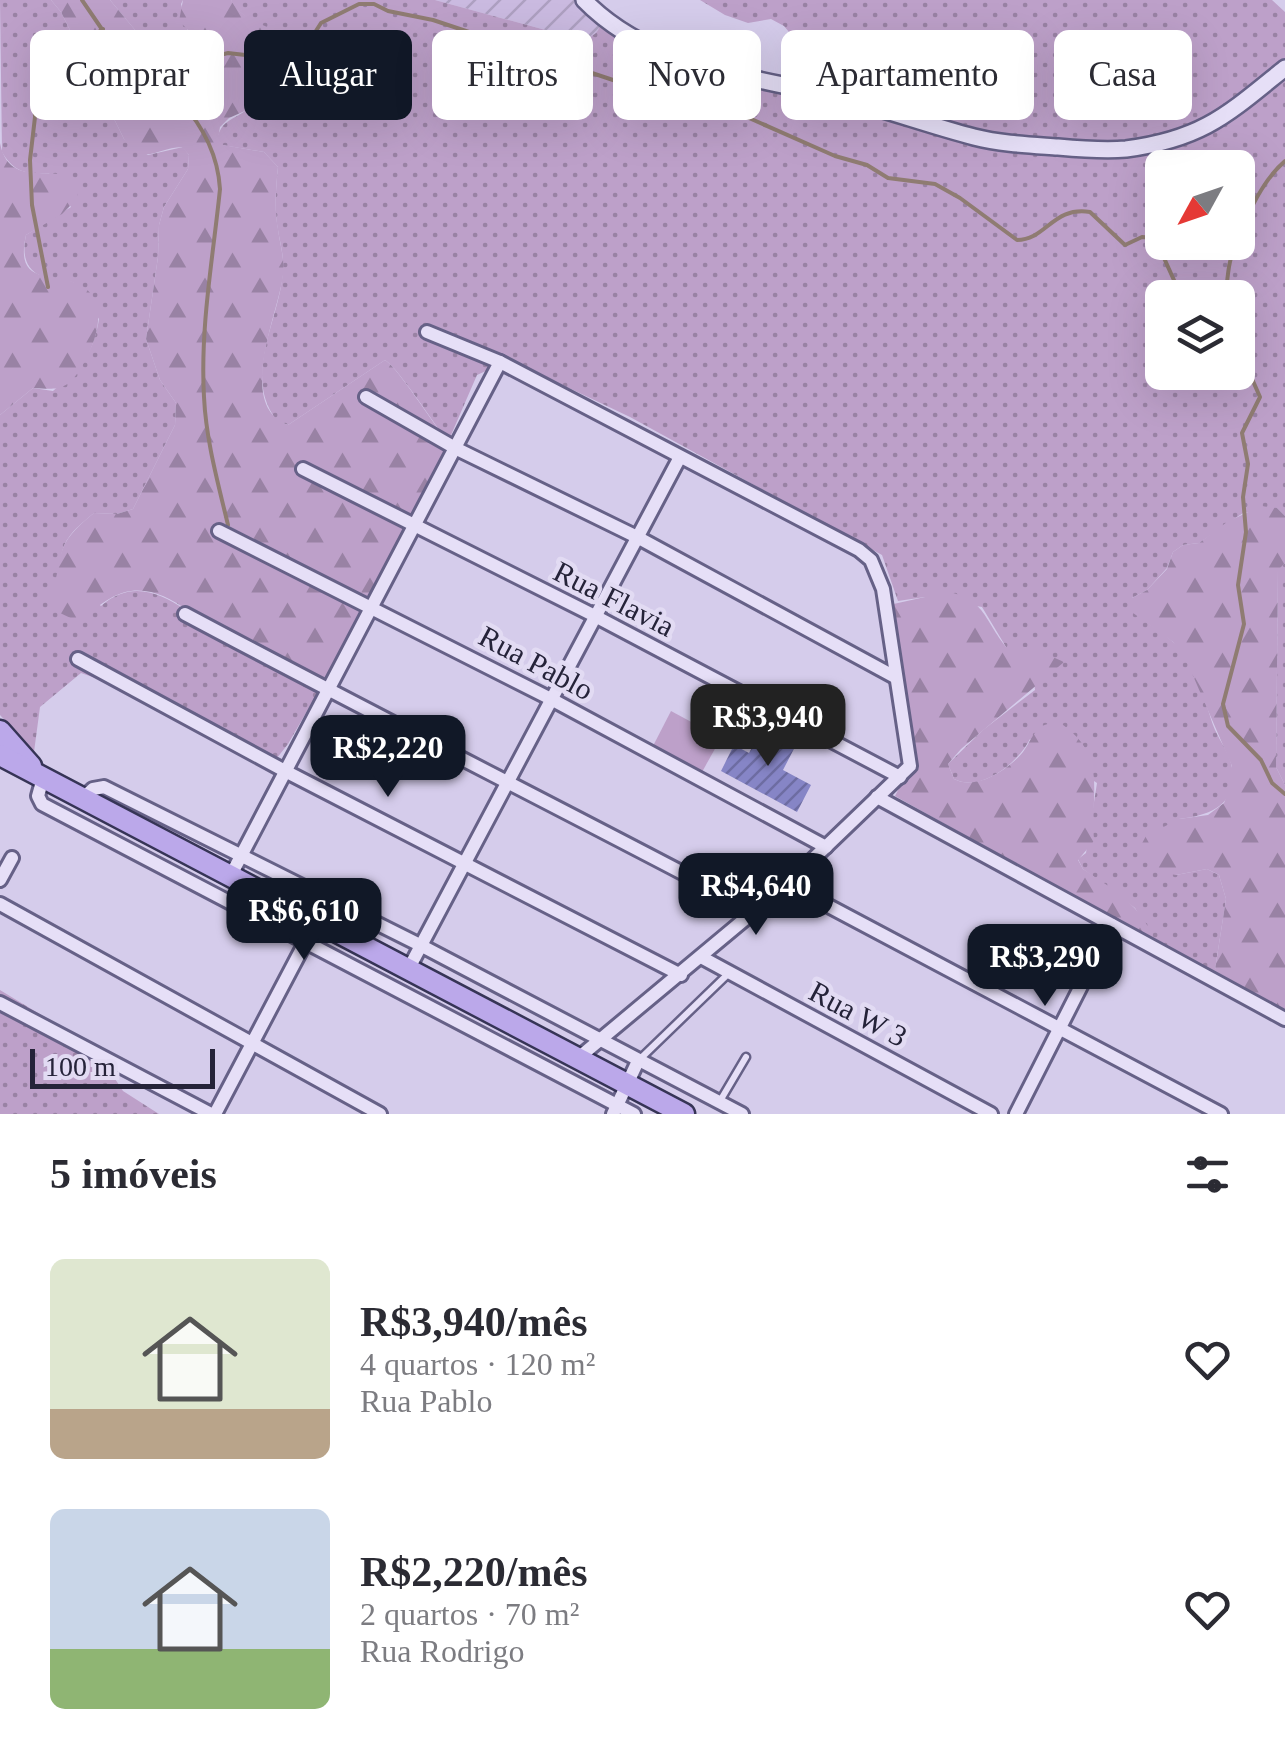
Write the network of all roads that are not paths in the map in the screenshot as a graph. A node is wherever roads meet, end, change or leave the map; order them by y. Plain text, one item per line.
1 (584, 0) edge
2 (1285, 68) edge
3 (427, 332) dead end
4 (500, 362) junction
5 (366, 397) dead end
6 (457, 448) junction
7 (680, 457) junction
8 (303, 469) dead end
9 (415, 527) junction
10 (219, 531) dead end
11 (637, 537) junction
12 (372, 607) junction
13 (184, 614) dead end
14 (594, 615) junction
15 (78, 658) dead end
16 (895, 676) junction
17 (327, 690) junction
18 (551, 698) junction
19 (0, 731) edge
20 (0, 755) edge
21 (285, 771) junction
22 (41, 777) junction
23 (900, 777) junction
24 (506, 779) junction
25 (876, 797) junction
26 (82, 799) junction
27 (826, 847) junction
28 (240, 857) junction
29 (12, 858) dead end
30 (462, 863) junction
31 (230, 877) junction
32 (0, 880) edge
33 (787, 884) junction
34 (0, 904) edge
35 (755, 912) junction
36 (1112, 925) junction
37 (312, 931) junction
38 (420, 945) junction
39 (700, 957) junction
40 (408, 970) junction
41 (729, 973) junction
42 (680, 975) junction
43 (0, 1003) edge
44 (1285, 1020) edge
45 (1059, 1028) junction
46 (600, 1041) junction
47 (252, 1046) junction
48 (746, 1057) dead end
49 (577, 1059) junction
50 (638, 1061) junction
51 (628, 1085) junction
52 (716, 1108) edge
53 (615, 1110) edge
54 (213, 1114) edge
55 (380, 1114) edge
56 (634, 1114) edge
57 (684, 1114) edge
58 (742, 1114) edge
59 (991, 1114) edge
60 (1016, 1114) edge
61 (1221, 1114) edge

1 - 2 street
3 - 4 street
4 - 6 street
4 - 7 street
5 - 6 street
6 - 9 street
6 - 11 street
7 - 11 street
7 - 16 street
8 - 9 street, Rua Flavia
9 - 12 street
9 - 14 street, Rua Flavia
10 - 12 street, Rua Pablo
11 - 14 street
11 - 16 street
12 - 17 street
12 - 18 street, Rua Pablo
13 - 17 street
14 - 18 street
14 - 23 street, Rua Flavia
15 - 21 street
16 - 23 street
17 - 21 street
17 - 24 street
18 - 24 street
18 - 27 street, Rua Pablo
19 - 22 main road
20 - 22 main road
21 - 28 street
21 - 30 street
22 - 26 main road
22 - 37 street
23 - 25 street
24 - 30 street
24 - 35 street
25 - 27 street
25 - 36 street
26 - 28 street
26 - 31 main road
27 - 33 street
28 - 31 street
28 - 38 street
29 - 32 street
30 - 38 street
30 - 42 street
31 - 37 main road
33 - 35 street
33 - 45 street
34 - 47 street
35 - 39 street
36 - 44 street
36 - 45 street
37 - 40 main road
37 - 47 street
37 - 53 street
38 - 40 street
38 - 46 street
39 - 41 street, Rua W 3
39 - 42 street
40 - 49 main road
41 - 50 lane
41 - 59 street, Rua W 3
42 - 46 street
43 - 54 street
45 - 60 street
45 - 61 street
46 - 49 street
46 - 50 street
47 - 54 street
47 - 55 street
48 - 52 lane
49 - 51 main road
50 - 51 street
50 - 52 street
51 - 53 street
51 - 57 main road
52 - 58 street
53 - 56 street

